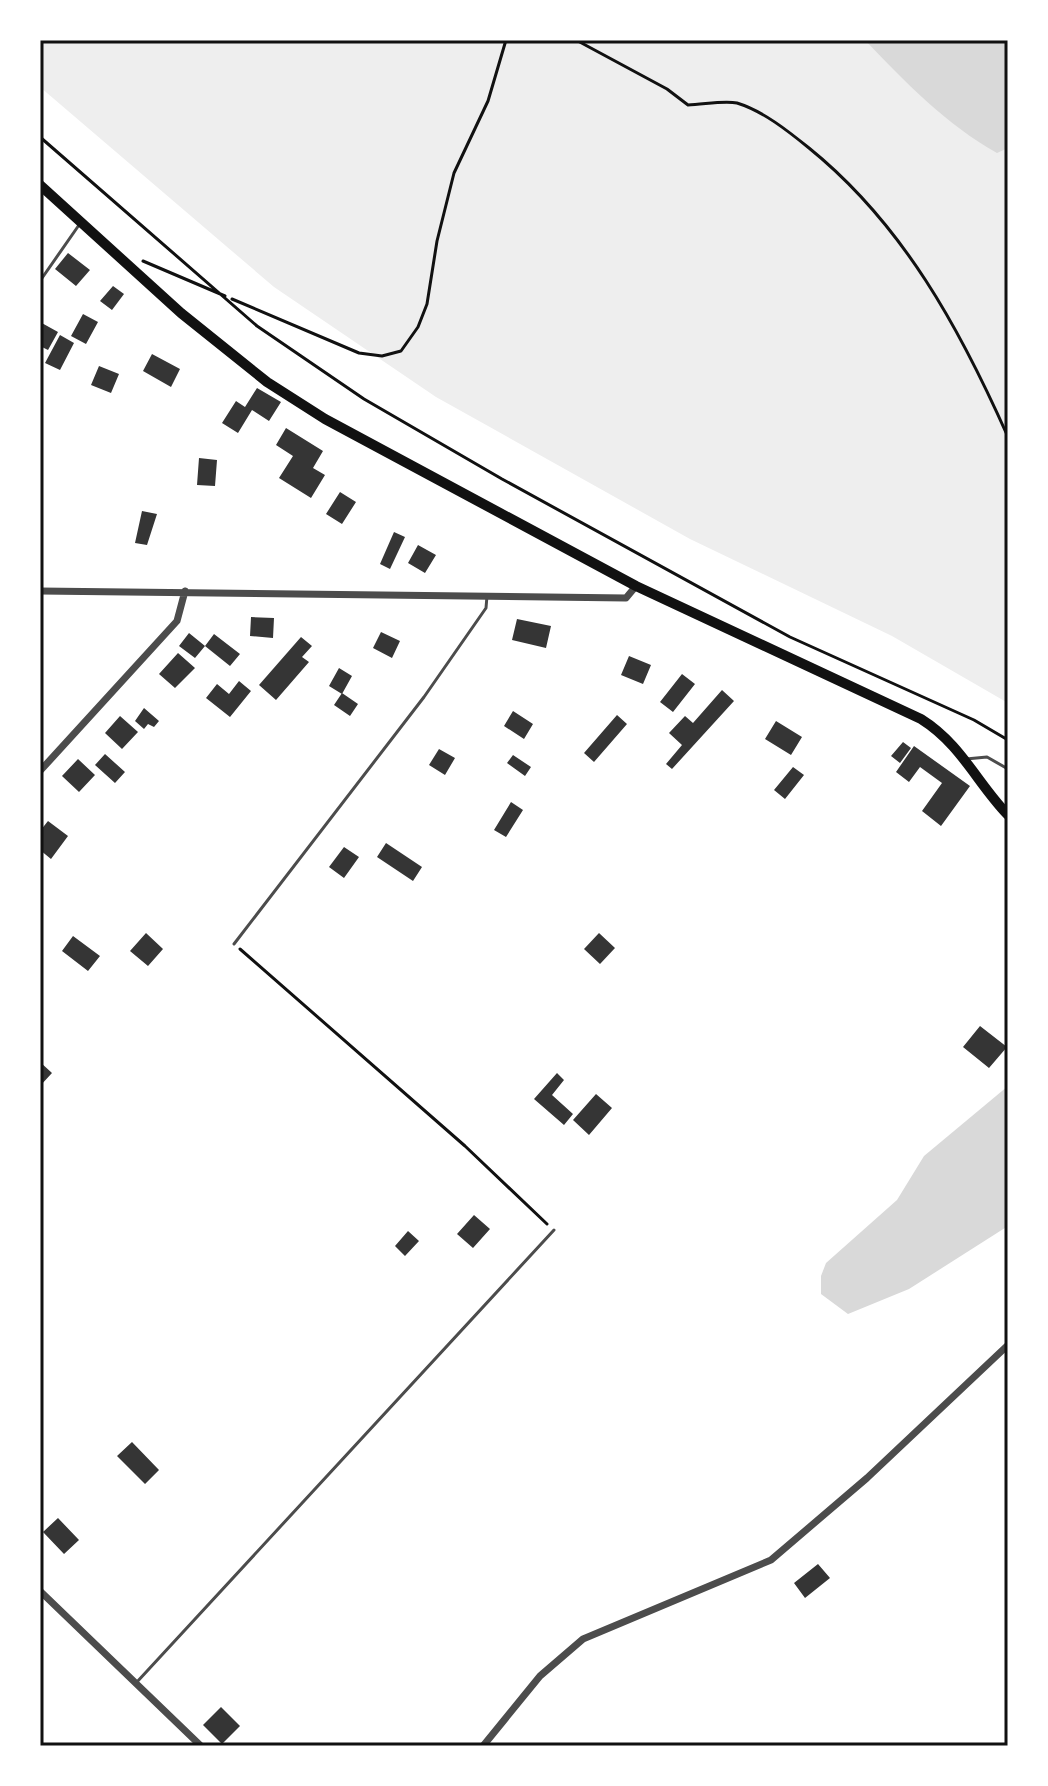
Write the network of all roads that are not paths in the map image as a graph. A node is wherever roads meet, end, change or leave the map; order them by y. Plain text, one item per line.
1 (40, 185) edge
2 (81, 222) junction
3 (40, 281) edge
4 (636, 586) junction
5 (40, 591) edge
6 (185, 591) junction
7 (487, 595) junction
8 (966, 759) junction
9 (1008, 769) edge
10 (40, 771) edge
11 (1008, 815) edge
12 (234, 944) road end
13 (554, 1230) road end
14 (1008, 1345) edge
15 (40, 1591) edge
16 (136, 1683) junction
17 (201, 1746) edge
18 (483, 1746) edge

1 - 2 main road
2 - 3 lane
2 - 4 main road
4 - 7 street
4 - 8 main road
5 - 6 street
6 - 7 street
6 - 10 street
7 - 12 lane
8 - 9 lane
8 - 11 main road
13 - 16 lane
14 - 18 street
15 - 16 street
16 - 17 street

